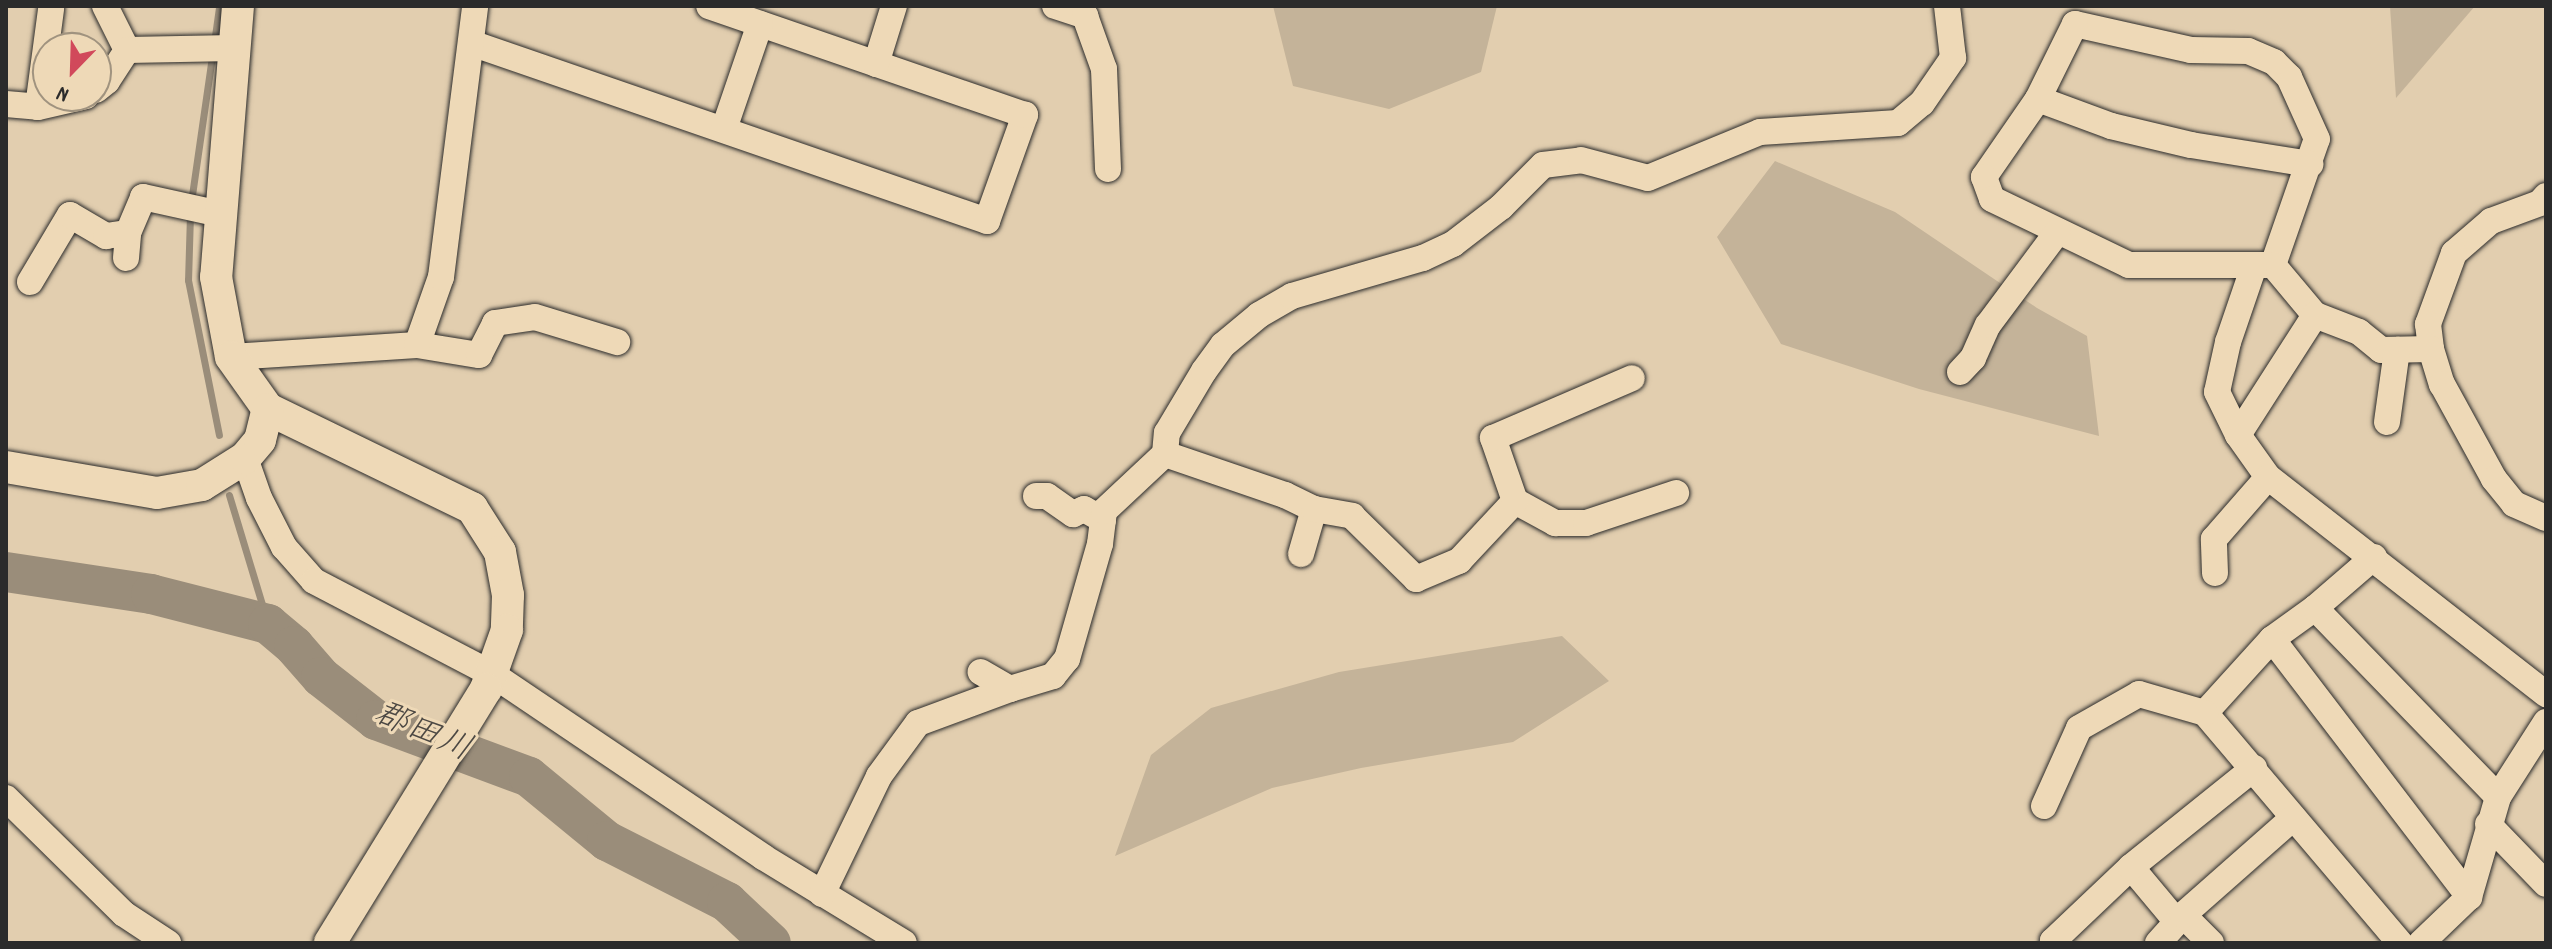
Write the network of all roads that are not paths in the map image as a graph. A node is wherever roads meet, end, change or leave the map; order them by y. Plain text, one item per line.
1 (105, 6) edge
2 (238, 6) edge
3 (475, 6) edge
4 (709, 6) edge
5 (894, 6) edge
6 (1055, 6) edge
7 (1947, 6) edge
8 (51, 9) dead end
9 (1084, 11) edge
10 (2072, 15) edge
11 (760, 24) junction
12 (48, 32) edge
13 (471, 43) junction
14 (227, 48) junction
15 (127, 50) junction
16 (876, 64) junction
17 (112, 73) edge
18 (2038, 99) junction
19 (6, 104) edge
20 (32, 106) edge
21 (724, 129) junction
22 (2310, 164) junction
23 (1108, 169) dead end
24 (2544, 205) edge
25 (213, 213) junction
26 (2058, 231) junction
27 (2263, 265) junction
28 (30, 282) dead end
29 (2315, 315) junction
30 (617, 342) dead end
31 (417, 345) junction
32 (2431, 349) junction
33 (2397, 350) junction
34 (231, 357) junction
35 (1960, 372) dead end
36 (1632, 378) dead end
37 (268, 409) junction
38 (2387, 422) dead end
39 (2238, 435) junction
40 (1165, 454) junction
41 (245, 458) junction
42 (6, 467) edge
43 (2268, 477) junction
44 (1676, 493) dead end
45 (1036, 496) dead end
46 (1515, 501) junction
47 (1314, 509) junction
48 (2546, 518) edge
49 (1103, 520) junction
50 (1301, 554) dead end
51 (2374, 557) junction
52 (2215, 573) dead end
53 (2315, 608) junction
54 (2272, 639) junction
55 (980, 672) dead end
56 (489, 681) junction
57 (1010, 689) junction
58 (2546, 694) edge
59 (2205, 713) junction
60 (2546, 722) edge
61 (2254, 768) junction
62 (2498, 797) junction
63 (6, 798) edge
64 (2044, 806) dead end
65 (2293, 818) junction
66 (2488, 824) junction
67 (2131, 867) junction
68 (2546, 884) edge
69 (822, 894) junction
70 (2469, 897) junction
71 (2180, 918) junction
72 (168, 943) edge
73 (330, 943) edge
74 (904, 943) edge
75 (2055, 943) edge
76 (2158, 943) edge
77 (2211, 943) edge
78 (2400, 943) edge
79 (2421, 943) edge

1 - 15 street
2 - 14 street
3 - 13 street
4 - 11 street
5 - 16 street
6 - 9 street
7 - 40 street
8 - 12 street
9 - 23 street
10 - 18 street
10 - 22 street
11 - 16 street
11 - 21 street
13 - 21 street
13 - 31 street
14 - 15 street
14 - 25 street
15 - 17 street
16 - 21 street
18 - 22 street
18 - 26 street
19 - 20 street
22 - 27 street
24 - 32 street
25 - 28 street
25 - 34 street
26 - 27 street
26 - 35 street
27 - 29 street
27 - 39 street
29 - 33 street
29 - 39 street
30 - 31 street
31 - 34 street
32 - 33 street
32 - 48 street
33 - 38 street
34 - 37 street
36 - 46 street
37 - 41 street
37 - 56 street
39 - 43 street
40 - 47 street
40 - 49 street
41 - 42 street
41 - 56 street
43 - 51 street
43 - 52 street
44 - 46 street
45 - 49 street
46 - 47 street
47 - 50 street
49 - 57 street
51 - 53 street
51 - 58 street
53 - 54 street
53 - 62 street
54 - 59 street
54 - 70 street
55 - 57 street
56 - 69 street
56 - 73 street
57 - 69 street
59 - 61 street
59 - 64 street
60 - 62 street
61 - 65 street
61 - 67 street
62 - 66 street
63 - 72 street
65 - 71 street
65 - 78 street
66 - 68 street
66 - 70 street
67 - 71 street
67 - 75 street
69 - 74 street
70 - 79 street
71 - 76 street
71 - 77 street

